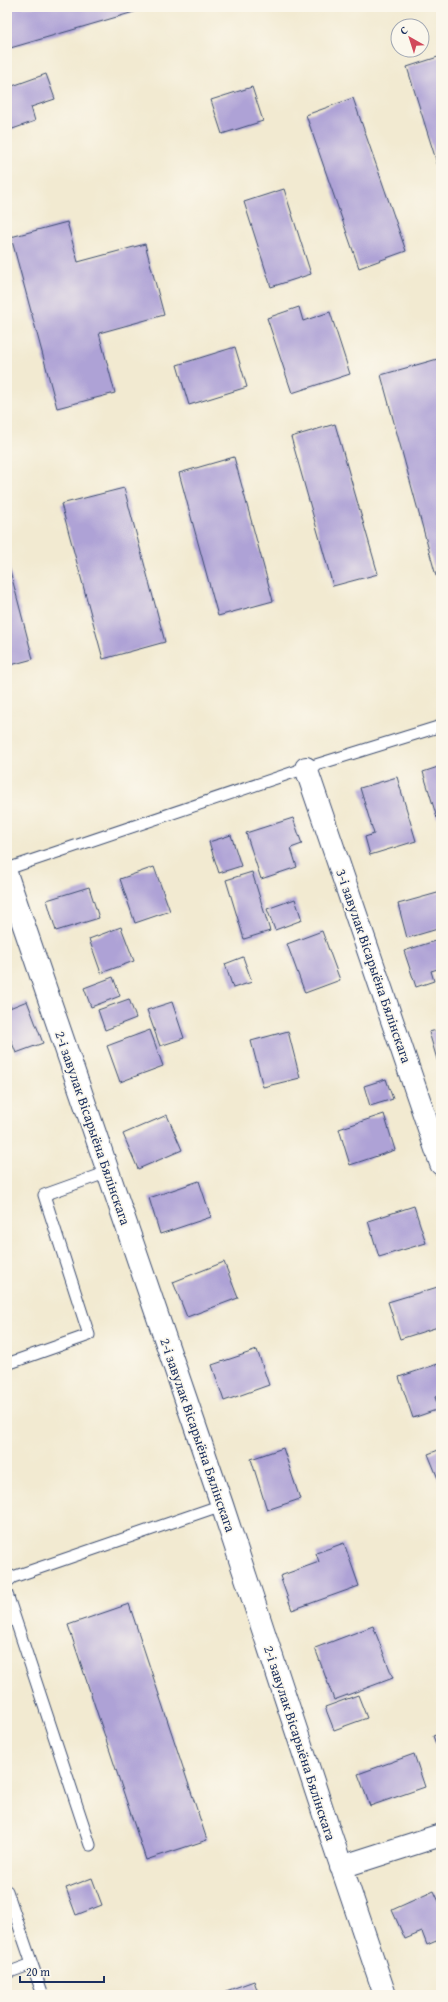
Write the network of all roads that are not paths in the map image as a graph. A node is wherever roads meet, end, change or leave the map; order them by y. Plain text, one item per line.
1 (441, 726) edge
2 (306, 768) junction
3 (7, 869) edge
4 (7, 876) edge
5 (441, 1164) edge
6 (108, 1172) junction
7 (7, 1364) edge
8 (222, 1505) junction
9 (7, 1582) edge
10 (7, 1594) edge
11 (441, 1835) edge
12 (90, 1845) dead end
13 (341, 1867) junction
14 (7, 1891) edge
15 (32, 1964) junction
16 (7, 1973) edge
17 (43, 1995) edge
18 (385, 1995) edge

1 - 2 lane
2 - 3 lane
2 - 5 street, 3-і завулак Вісарыёна Бялінскага
4 - 6 street, 2-і завулак Вісарыёна Бялінскага
6 - 7 lane
6 - 8 street, 2-і завулак Вісарыёна Бялінскага
8 - 9 lane
8 - 13 street, 2-і завулак Вісарыёна Бялінскага
10 - 12 lane
11 - 13 street
13 - 18 street, 2-і завулак Вісарыёна Бялінскага
14 - 15 lane
15 - 16 lane
15 - 17 lane

